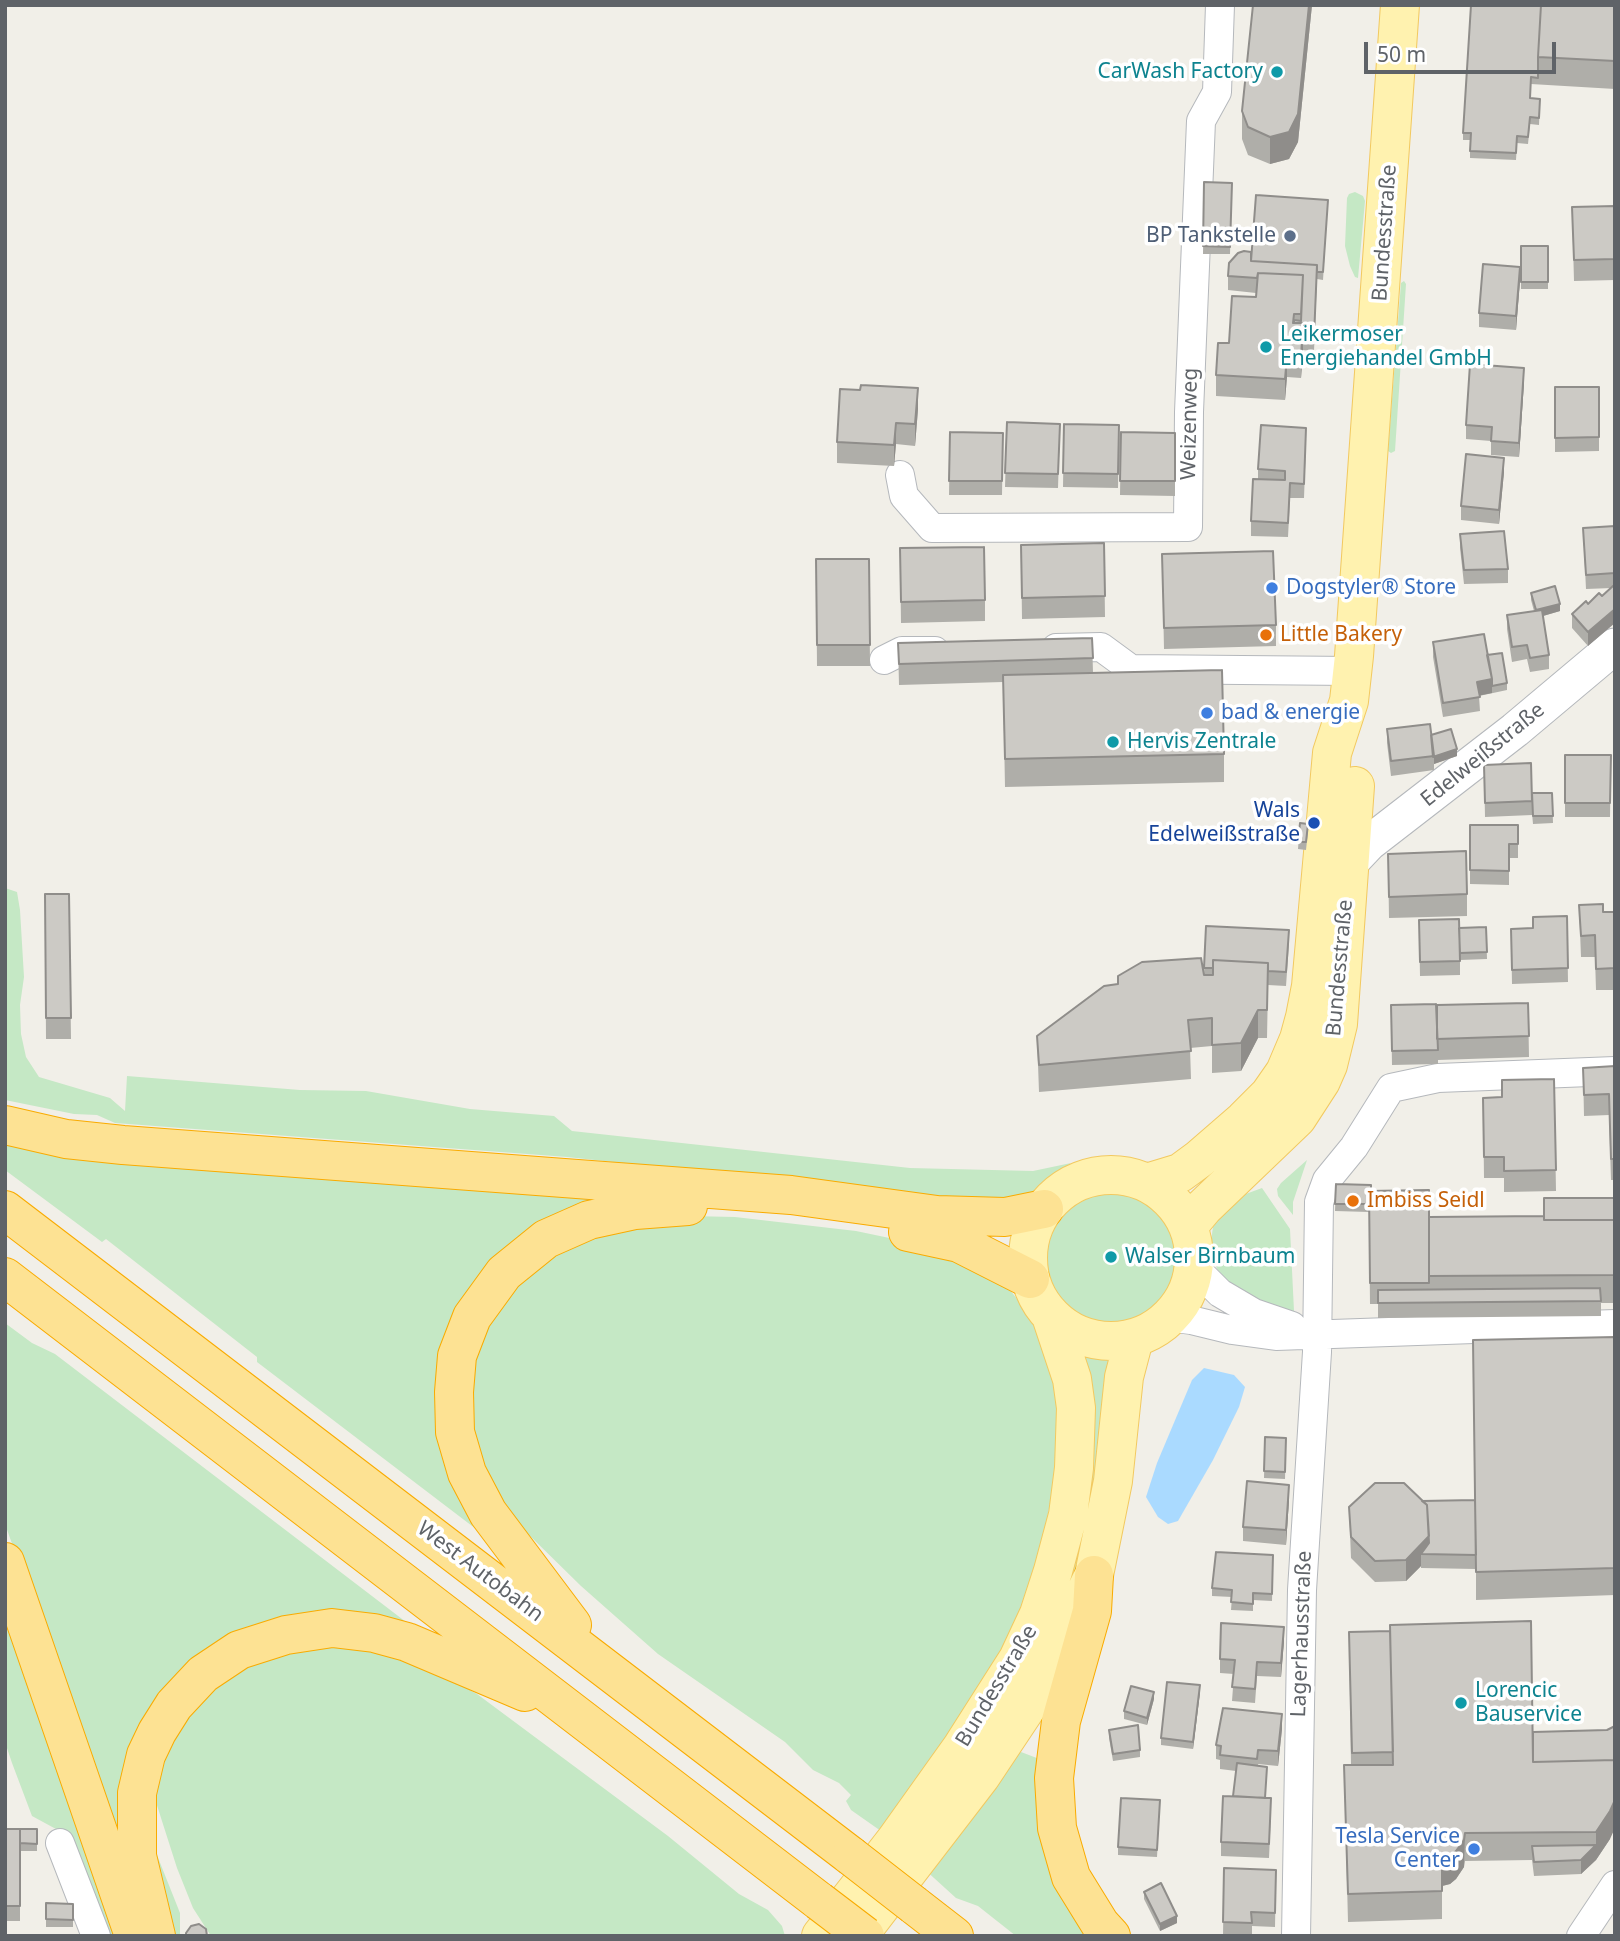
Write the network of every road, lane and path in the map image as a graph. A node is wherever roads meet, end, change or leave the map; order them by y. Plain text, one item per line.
1 (1220, 5) edge
2 (1400, 5) edge
3 (900, 475) dead end
4 (1615, 646) edge
5 (1034, 648) edge
6 (955, 650) edge
7 (884, 660) dead end
8 (1351, 686) junction
9 (1351, 862) junction
10 (1615, 1071) edge
11 (5, 1125) edge
12 (1147, 1183) junction
13 (1044, 1209) junction
14 (5, 1210) edge
15 (1192, 1243) junction
16 (5, 1277) edge
17 (1030, 1279) junction
18 (1051, 1316) junction
19 (1168, 1317) junction
20 (1615, 1324) edge
21 (1318, 1334) junction
22 (1134, 1339) junction
23 (5, 1562) edge
24 (1094, 1575) junction
25 (603, 1665) junction
26 (570, 1710) junction
27 (60, 1843) dead end
28 (1615, 1885) edge
29 (840, 1925) edge
30 (96, 1936) edge
31 (134, 1936) edge
32 (156, 1936) edge
33 (954, 1936) edge
34 (1111, 1936) edge
35 (1296, 1936) edge
36 (1581, 1936) edge

1 - 3 street, Weizenweg
2 - 8 main road, Bundesstraße
4 - 9 street, Edelweißstraße
5 - 8 street
6 - 7 street
8 - 9 main road, Bundesstraße
8 - 12 main road, Bundesstraße
9 - 15 main road, Bundesstraße
10 - 21 street, Lagerhausstraße
11 - 13 highway
12 - 13 main road, Bundesstraße
12 - 15 main road, Bundesstraße
13 - 17 main road, Bundesstraße
14 - 25 highway, West Autobahn
15 - 19 main road, Bundesstraße
15 - 21 street
16 - 26 highway
17 - 18 main road, Bundesstraße
17 - 25 highway
18 - 22 main road, Bundesstraße
18 - 29 main road, Bundesstraße
19 - 21 street
19 - 22 main road, Bundesstraße
20 - 21 street
21 - 35 street, Lagerhausstraße
22 - 24 main road, Bundesstraße
23 - 31 highway
24 - 29 main road, Bundesstraße
24 - 34 highway
25 - 33 highway, West Autobahn, bridge
26 - 29 highway
26 - 32 highway
27 - 30 street
28 - 36 street

